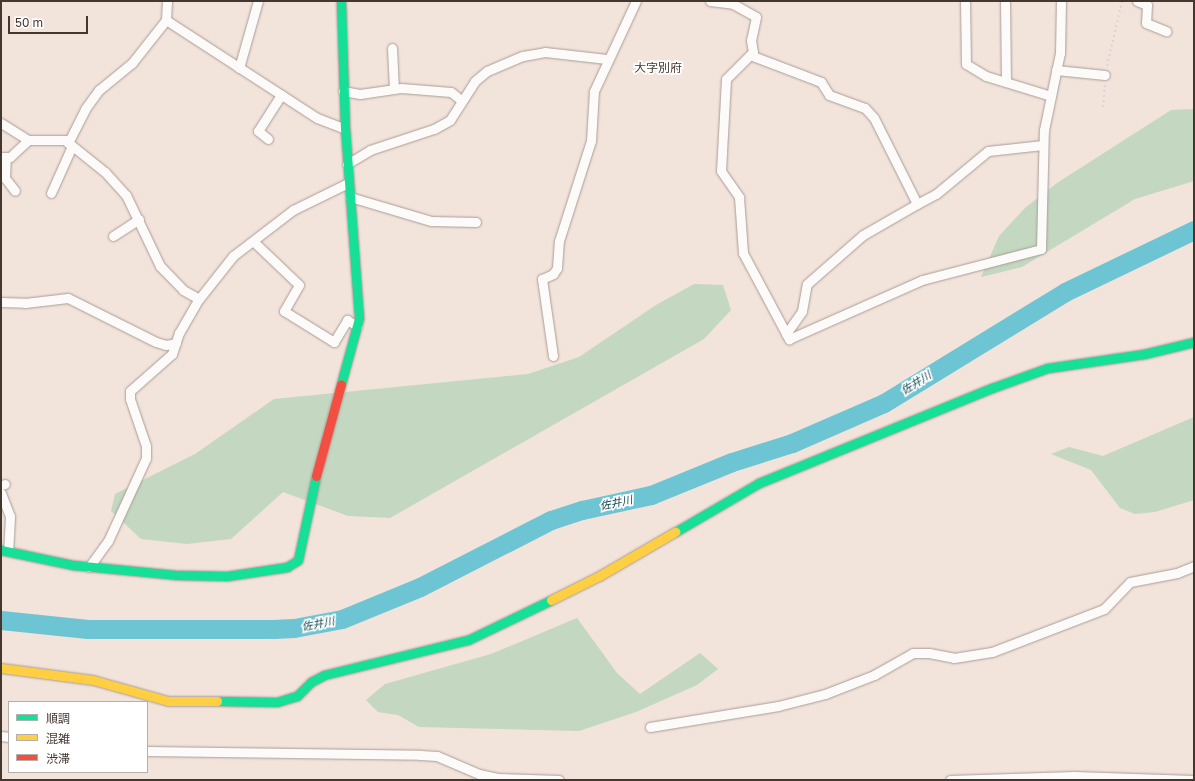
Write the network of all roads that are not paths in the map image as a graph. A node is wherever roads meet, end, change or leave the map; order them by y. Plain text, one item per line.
1 (168, 1) edge
2 (258, 1) edge
3 (340, 1) edge
4 (636, 1) edge
5 (710, 1) edge
6 (965, 1) edge
7 (1005, 1) edge
8 (1061, 1) edge
9 (1137, 1) edge
10 (166, 20) junction
11 (1166, 31) dead end
12 (392, 48) dead end
13 (750, 54) junction
14 (607, 59) junction
15 (239, 68) junction
16 (1056, 70) junction
17 (1105, 75) road end
18 (1006, 82) junction
19 (394, 89) junction
20 (343, 91) junction
21 (281, 95) junction
22 (1051, 96) junction
23 (462, 101) junction
24 (1, 123) edge
25 (345, 129) junction
26 (268, 139) dead end
27 (28, 140) junction
28 (70, 144) junction
29 (1043, 145) junction
30 (4, 157) edge
31 (347, 164) junction
32 (348, 183) junction
33 (15, 191) dead end
34 (51, 193) dead end
35 (350, 197) junction
36 (917, 204) junction
37 (139, 220) junction
38 (476, 222) dead end
39 (113, 236) dead end
40 (254, 242) junction
41 (199, 299) junction
42 (1, 302) edge
43 (358, 326) junction
44 (786, 334) junction
45 (1194, 342) edge
46 (176, 343) junction
47 (553, 356) dead end
48 (2, 487) edge
49 (4, 551) edge
50 (1194, 566) edge
51 (89, 567) junction
52 (1, 668) edge
53 (650, 727) dead end
54 (148, 751) edge
55 (559, 780) edge
56 (950, 780) edge
57 (1194, 780) edge

1 - 10 street
2 - 15 street
3 - 20 street
4 - 14 street
5 - 13 street
6 - 18 street
7 - 18 street
8 - 16 street
9 - 11 street
10 - 15 street
10 - 28 street
12 - 19 street
13 - 36 street
13 - 44 street
14 - 23 street
14 - 47 street
15 - 21 street
16 - 17 street
16 - 22 street
18 - 22 street
19 - 20 street
19 - 23 street
20 - 25 street
21 - 25 street
21 - 26 street
22 - 29 street
23 - 31 street
24 - 27 street
25 - 31 street
27 - 28 street
27 - 30 street
28 - 34 street
28 - 37 street
29 - 36 street
29 - 44 street
30 - 33 street
31 - 32 street
32 - 35 street
32 - 40 street
35 - 38 street
35 - 43 street
36 - 44 street
37 - 39 street
37 - 41 street
40 - 41 street
40 - 43 street
41 - 46 street
42 - 46 street
43 - 51 street
45 - 52 street
46 - 51 street
48 - 49 street
49 - 51 street
50 - 53 street
54 - 55 street
56 - 57 street

